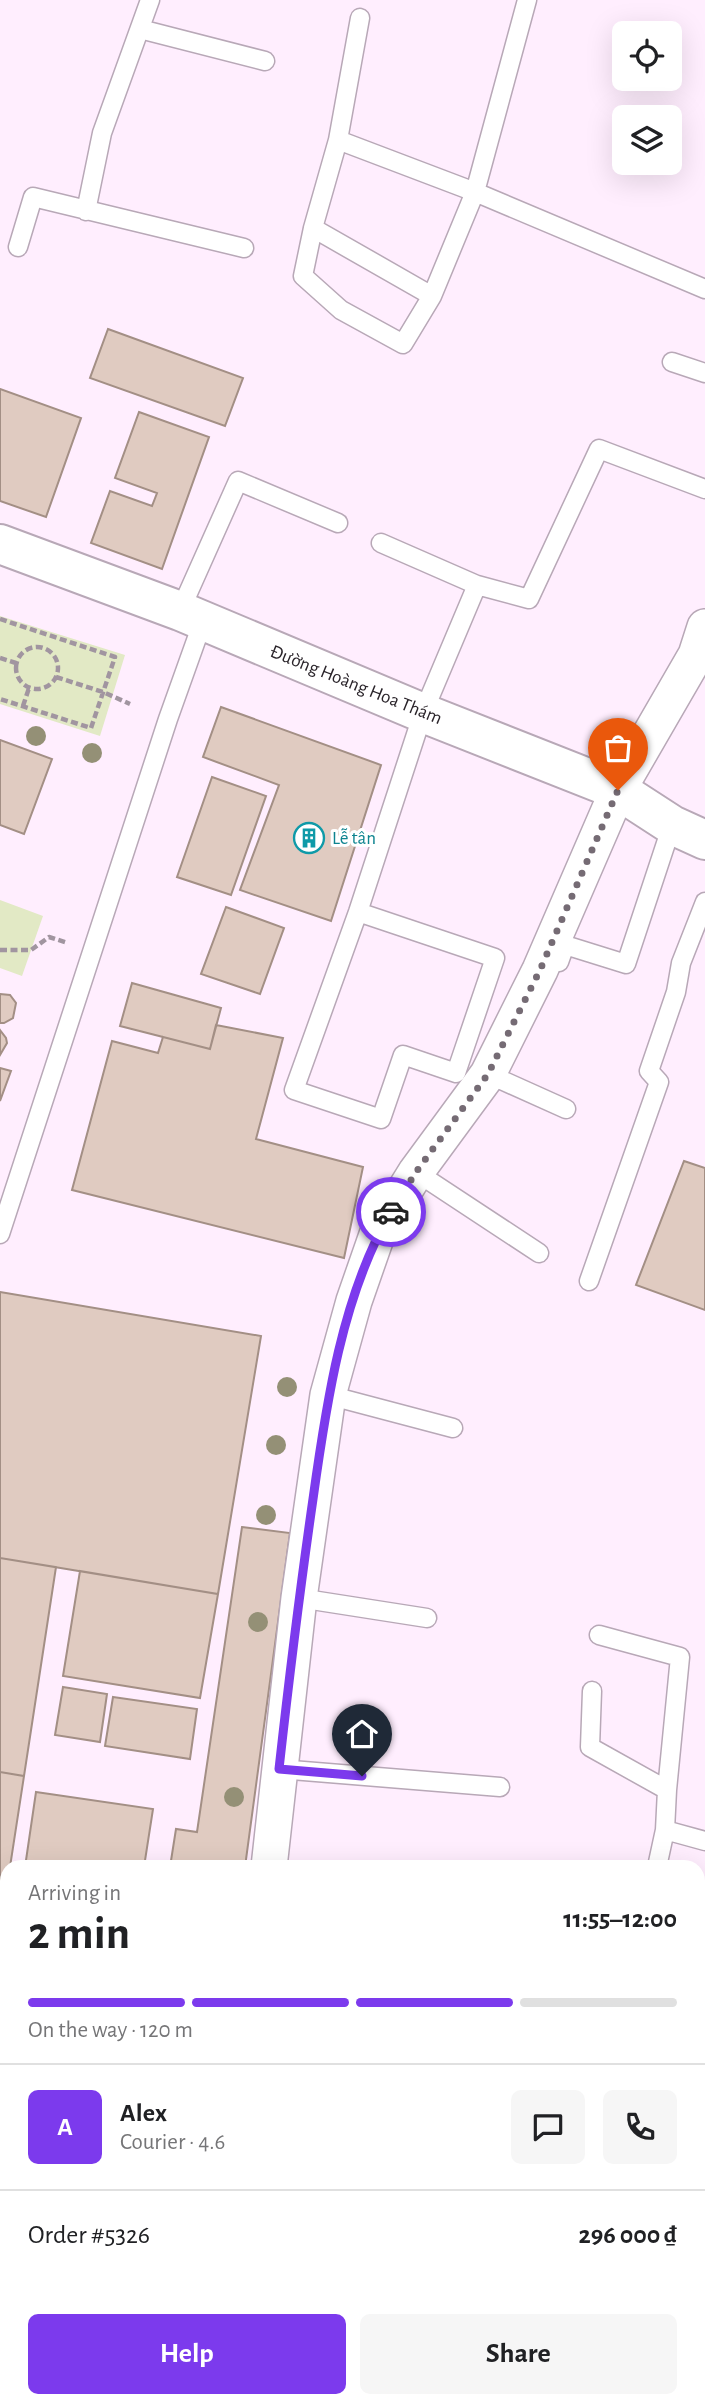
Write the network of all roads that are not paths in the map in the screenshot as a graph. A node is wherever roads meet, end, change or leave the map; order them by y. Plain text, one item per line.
1 (150, 0) edge
2 (527, 0) edge
3 (360, 18) dead end
4 (140, 29) junction
5 (265, 61) dead end
6 (338, 140) junction
7 (475, 192) junction
8 (86, 211) junction
9 (313, 228) junction
10 (18, 247) dead end
11 (244, 248) dead end
12 (705, 289) edge
13 (432, 296) junction
14 (672, 362) dead end
15 (705, 373) edge
16 (705, 489) edge
17 (338, 523) dead end
18 (381, 543) dead end
19 (0, 544) edge
20 (477, 585) junction
21 (192, 616) junction
22 (702, 647) edge
23 (423, 713) junction
24 (618, 790) junction
25 (689, 833) edge
26 (705, 902) edge
27 (358, 912) junction
28 (552, 985) dead end
29 (488, 1074) junction
30 (566, 1110) dead end
31 (416, 1172) junction
32 (0, 1234) edge
33 (539, 1253) dead end
34 (589, 1281) dead end
35 (328, 1395) junction
36 (453, 1428) dead end
37 (299, 1598) junction
38 (427, 1618) dead end
39 (599, 1635) dead end
40 (592, 1691) dead end
41 (279, 1769) junction
42 (500, 1787) dead end
43 (667, 1790) junction
44 (665, 1830) junction
45 (705, 1841) edge
46 (270, 1860) edge
47 (659, 1860) edge

1 - 4 lane
2 - 7 lane
3 - 6 lane
4 - 5 lane
4 - 8 lane
6 - 7 lane
6 - 9 lane
7 - 12 lane
7 - 13 lane
8 - 10 lane
8 - 11 lane
9 - 13 lane
9 - 13 lane
14 - 15 lane
16 - 20 lane
17 - 21 lane
18 - 20 lane
19 - 21 main road, Đường Hoàng Hoa Thám
20 - 23 lane
21 - 23 main road, Đường Hoàng Hoa Thám
21 - 32 lane
22 - 24 street
23 - 24 main road, Đường Hoàng Hoa Thám
23 - 27 lane
24 - 25 main road, Đường Hoàng Hoa Thám
24 - 29 street
25 - 28 lane
26 - 34 lane
27 - 27 lane
29 - 30 lane
29 - 31 street
31 - 33 lane
31 - 35 street
35 - 36 lane
35 - 37 street
37 - 38 lane
37 - 41 street
39 - 43 lane
40 - 43 lane
41 - 42 lane
41 - 46 street
43 - 44 lane
44 - 45 lane
44 - 47 lane

